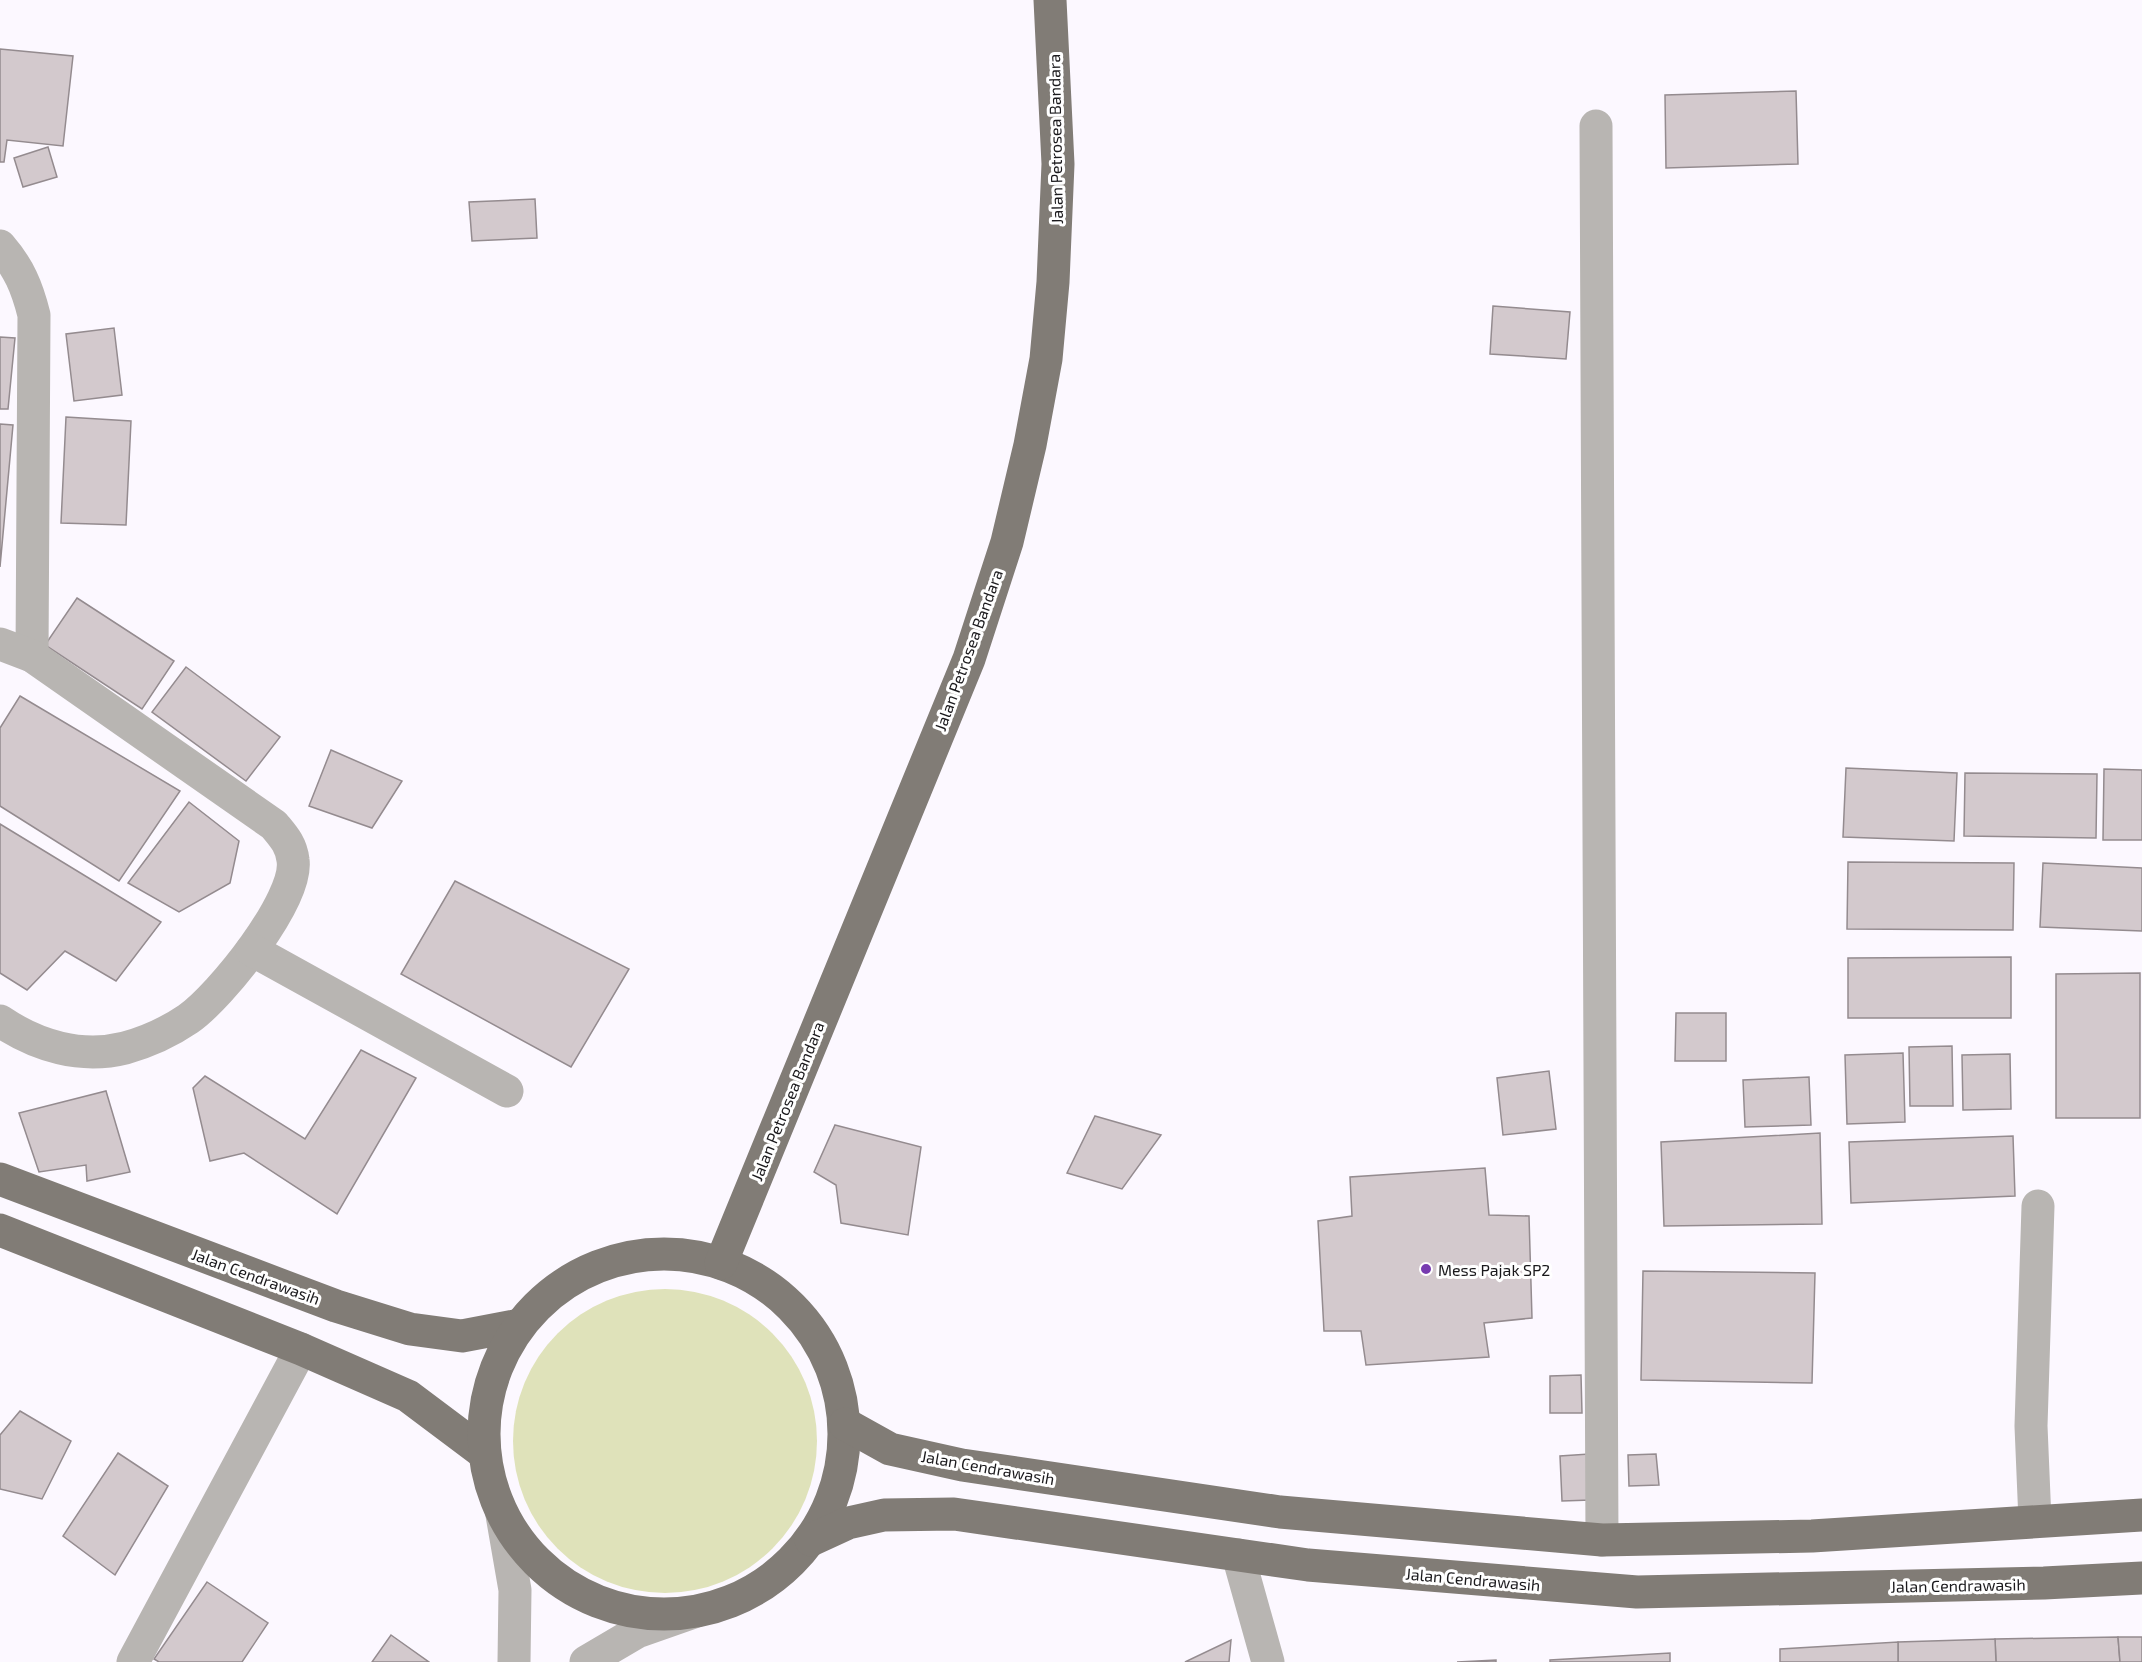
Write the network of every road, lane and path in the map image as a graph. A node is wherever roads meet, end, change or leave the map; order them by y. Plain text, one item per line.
1 (1050, 0) edge
2 (1596, 126) dead end
3 (0, 246) edge
4 (0, 645) edge
5 (32, 656) junction
6 (252, 950) junction
7 (0, 1021) edge
8 (507, 1091) dead end
9 (0, 1179) edge
10 (2038, 1206) dead end
11 (0, 1230) edge
12 (721, 1263) junction
13 (520, 1325) junction
14 (301, 1349) junction
15 (845, 1424) junction
16 (484, 1453) junction
17 (502, 1515) junction
18 (2142, 1515) edge
19 (2035, 1521) junction
20 (811, 1540) junction
21 (1602, 1540) junction
22 (1238, 1555) junction
23 (2142, 1578) edge
24 (694, 1612) junction
25 (133, 1662) edge
26 (514, 1662) edge
27 (586, 1662) edge
28 (1268, 1662) edge

1 - 12 main road, Jalan Petrosea Bandara
2 - 21 street
3 - 5 street
4 - 5 street
5 - 6 street
6 - 7 street
6 - 8 street
9 - 13 main road, Jalan Cendrawasih
10 - 19 street
11 - 14 main road
12 - 13 main road, Jalan Cendrawasih
12 - 15 main road, Jalan Cendrawasih
13 - 16 main road, Jalan Cendrawasih
14 - 16 main road
14 - 25 street
15 - 20 main road, Jalan Cendrawasih
15 - 21 main road, Jalan Cendrawasih
16 - 17 main road, Jalan Cendrawasih
17 - 24 main road, Jalan Cendrawasih
17 - 26 street
18 - 19 main road, Jalan Cendrawasih
19 - 21 main road, Jalan Cendrawasih
20 - 22 main road, Jalan Cendrawasih
20 - 24 main road, Jalan Cendrawasih
22 - 23 main road, Jalan Cendrawasih
22 - 28 street
24 - 27 street

